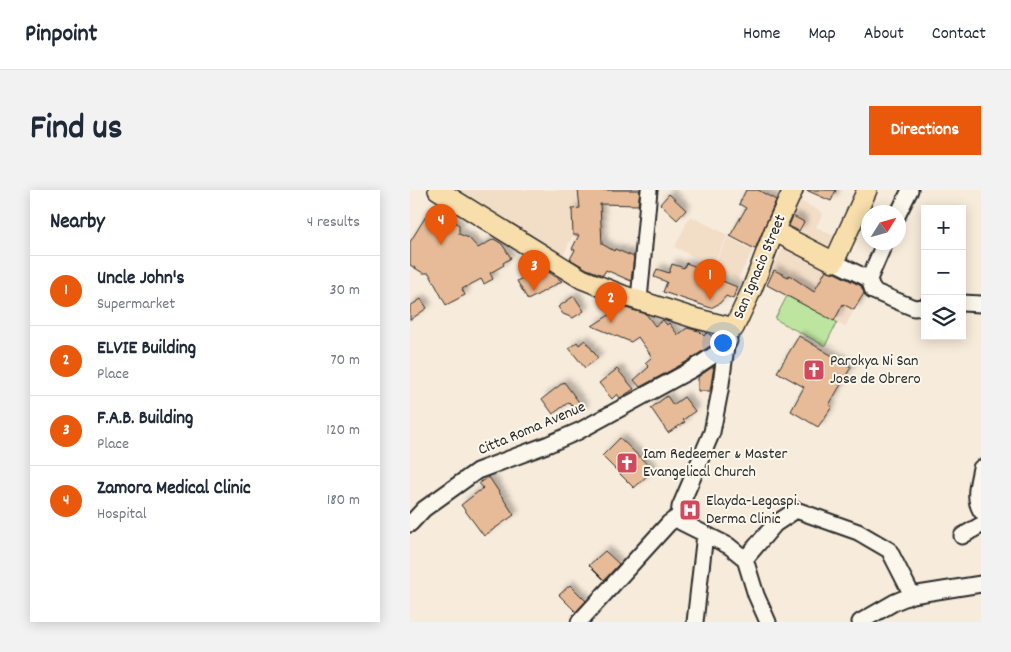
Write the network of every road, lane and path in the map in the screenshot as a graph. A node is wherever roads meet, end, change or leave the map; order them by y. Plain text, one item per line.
1 (438, 190) edge
2 (648, 190) edge
3 (793, 190) edge
4 (867, 190) edge
5 (910, 190) edge
6 (902, 205) edge
7 (774, 231) junction
8 (882, 250) edge
9 (834, 262) junction
10 (869, 279) junction
11 (639, 300) junction
12 (966, 303) edge
13 (981, 304) edge
14 (921, 307) edge
15 (734, 328) junction
16 (726, 347) junction
17 (981, 468) edge
18 (981, 511) edge
19 (679, 516) junction
20 (410, 524) edge
21 (981, 525) edge
22 (706, 534) junction
23 (962, 536) dead end
24 (745, 559) junction
25 (981, 584) edge
26 (912, 595) junction
27 (579, 622) edge
28 (695, 622) edge
29 (768, 622) edge
30 (860, 622) edge

1 - 11 main road
2 - 11 street
3 - 7 main road, San Ignacio Street
4 - 9 main road
5 - 6 street
7 - 9 main road
7 - 15 main road, San Ignacio Street
8 - 10 street
9 - 10 street
10 - 14 street
11 - 15 main road
12 - 13 street
15 - 16 street, San Ignacio Street
16 - 19 street, San Ignacio Street
16 - 20 street, Citta Roma Avenue
17 - 18 street
19 - 22 street
19 - 27 street
21 - 23 street
22 - 24 street
22 - 28 street
24 - 26 street
24 - 29 street
25 - 26 street
26 - 30 street

